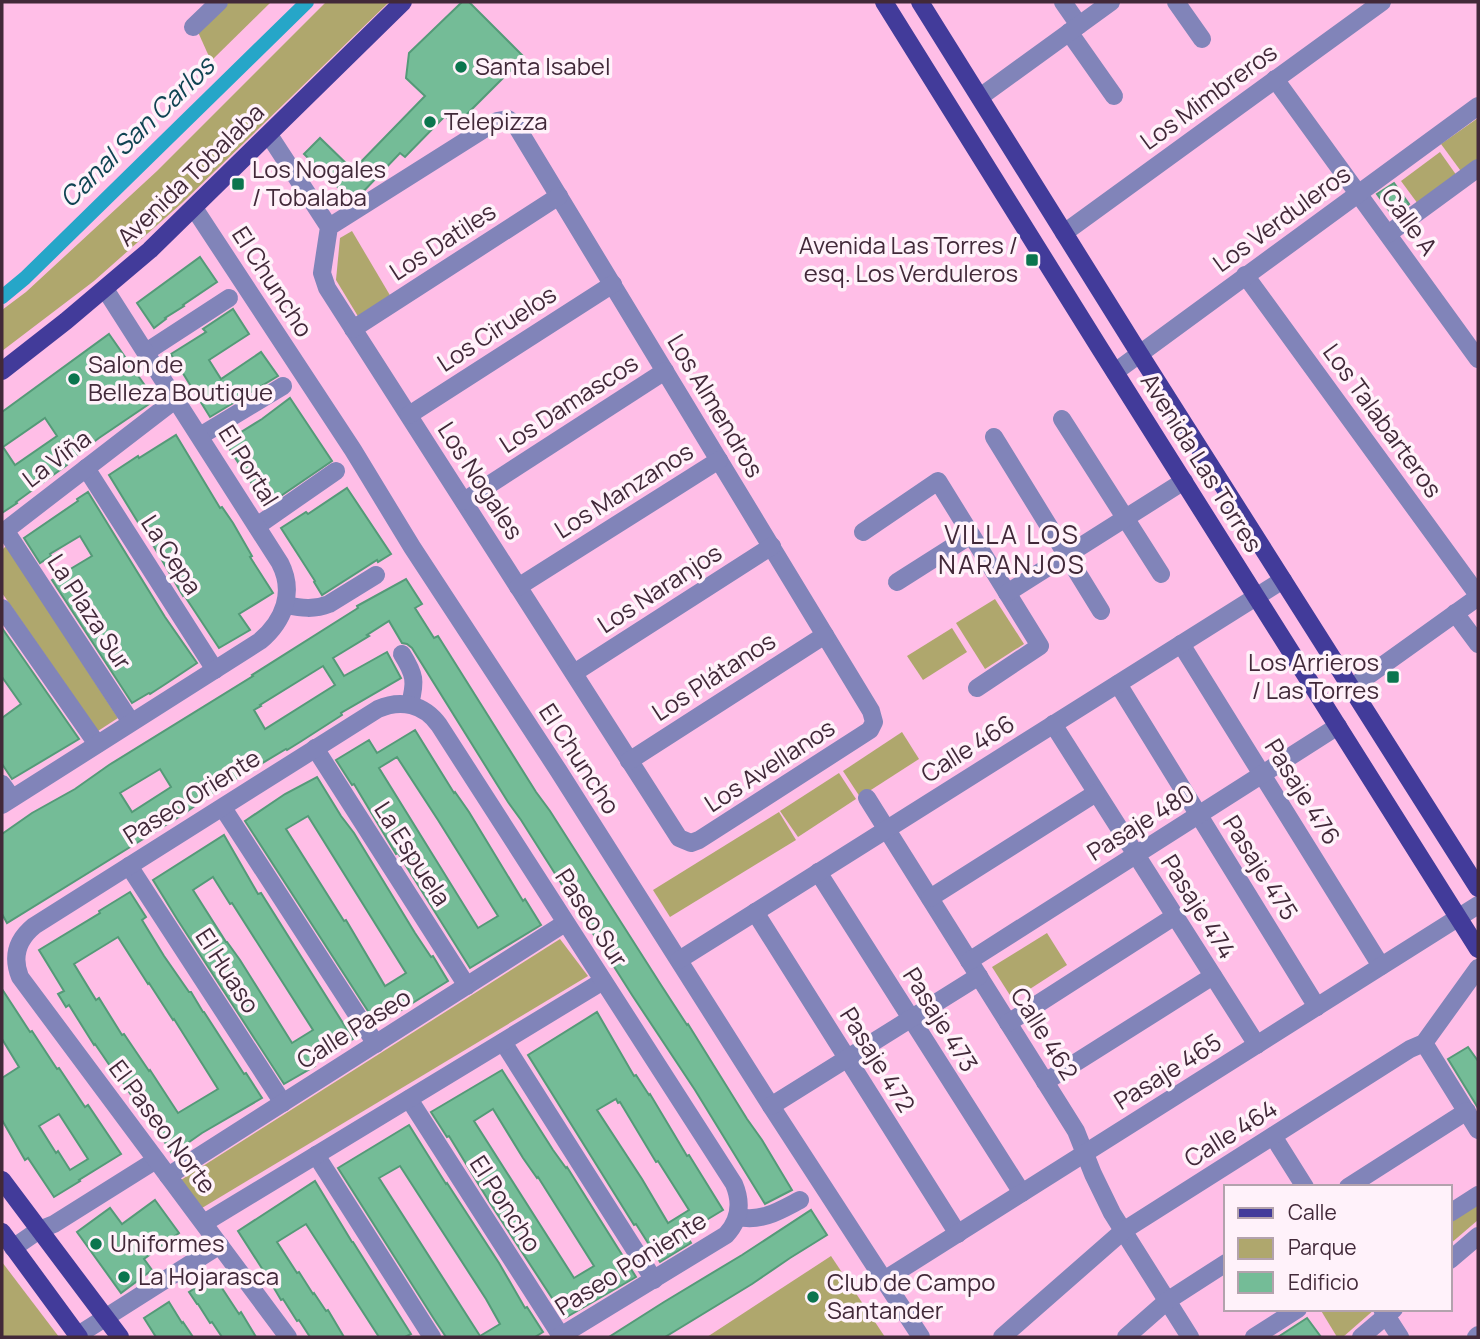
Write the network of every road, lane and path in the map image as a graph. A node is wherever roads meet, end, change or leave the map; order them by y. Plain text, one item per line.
1 (219, 2) edge
2 (403, 2) edge
3 (884, 2) edge
4 (920, 2) edge
5 (1063, 2) edge
6 (1111, 2) edge
7 (1176, 2) edge
8 (1382, 2) edge
9 (193, 27) dead end
10 (1074, 29) junction
11 (1202, 39) dead end
12 (1275, 79) junction
13 (1114, 96) dead end
14 (980, 97) junction
15 (1478, 106) edge
16 (269, 135) junction
17 (1478, 168) edge
18 (1358, 193) junction
19 (559, 196) junction
20 (194, 208) junction
21 (329, 227) junction
22 (1064, 233) junction
23 (1388, 234) junction
24 (1245, 275) junction
25 (613, 284) junction
26 (105, 289) junction
27 (229, 298) dead end
28 (354, 329) junction
29 (1475, 349) edge
30 (146, 352) junction
31 (1139, 353) junction
32 (2, 371) edge
33 (665, 371) junction
34 (1115, 372) junction
35 (283, 386) dead end
36 (176, 399) junction
37 (409, 415) junction
38 (1062, 419) dead end
39 (200, 436) junction
40 (994, 437) dead end
41 (719, 460) junction
42 (86, 468) junction
43 (336, 471) dead end
44 (1184, 481) junction
45 (464, 501) junction
46 (1125, 519) junction
47 (257, 526) junction
48 (4, 531) edge
49 (863, 532) dead end
50 (971, 535) junction
51 (772, 546) junction
52 (1067, 555) junction
53 (376, 575) dead end
54 (1161, 575) dead end
55 (1283, 580) junction
56 (897, 582) dead end
57 (519, 587) junction
58 (1007, 593) junction
59 (1478, 596) edge
60 (1256, 597) junction
61 (286, 605) junction
62 (2, 608) edge
63 (1101, 611) dead end
64 (1455, 613) junction
65 (825, 635) junction
66 (1181, 644) junction
67 (1478, 644) edge
68 (402, 654) dead end
69 (215, 670) junction
70 (574, 673) junction
71 (1118, 684) junction
72 (978, 688) dead end
73 (1351, 688) junction
74 (410, 704) junction
75 (131, 722) junction
76 (874, 722) joint
77 (1053, 724) junction
78 (1338, 726) junction
79 (97, 744) junction
80 (315, 748) junction
81 (629, 761) junction
82 (1262, 775) junction
83 (1096, 793) junction
84 (5, 796) edge
85 (867, 798) dead end
86 (223, 808) junction
87 (1199, 815) junction
88 (886, 829) junction
89 (687, 842) joint
90 (1136, 855) junction
91 (129, 866) junction
92 (818, 872) junction
93 (1478, 888) edge
94 (930, 898) junction
95 (1478, 905) edge
96 (755, 912) junction
97 (1175, 916) junction
98 (1458, 917) junction
99 (565, 923) junction
100 (1478, 949) edge
101 (9, 952) edge
102 (679, 960) junction
103 (1381, 966) junction
104 (974, 968) junction
105 (1478, 968) edge
106 (1213, 976) junction
107 (603, 981) junction
108 (467, 986) junction
109 (1317, 1007) junction
110 (911, 1018) junction
111 (1008, 1023) junction
112 (503, 1042) junction
113 (1424, 1043) junction
114 (376, 1044) junction
115 (1256, 1045) junction
116 (847, 1058) junction
117 (1045, 1082) junction
118 (409, 1099) junction
119 (284, 1103) junction
120 (771, 1106) junction
121 (1467, 1111) junction
122 (1478, 1130) edge
123 (1273, 1136) junction
124 (1085, 1153) junction
125 (316, 1155) junction
126 (153, 1156) junction
127 (168, 1176) junction
128 (2, 1180) edge
129 (1304, 1185) edge
130 (1351, 1185) edge
131 (1021, 1194) junction
132 (1478, 1195) edge
133 (800, 1200) dead end
134 (1452, 1212) edge
135 (737, 1217) junction
136 (204, 1223) junction
137 (47, 1224) junction
138 (1123, 1231) junction
139 (2, 1232) edge
140 (958, 1234) junction
141 (1478, 1236) edge
142 (220, 1245) junction
143 (13, 1248) junction
144 (1452, 1258) edge
145 (1224, 1264) edge
146 (654, 1280) junction
147 (884, 1280) junction
148 (1167, 1301) junction
149 (1295, 1311) edge
150 (1387, 1311) edge
151 (105, 1318) junction
152 (78, 1336) edge
153 (120, 1337) edge
154 (288, 1337) edge
155 (432, 1337) edge
156 (560, 1337) edge
157 (921, 1337) edge
158 (1002, 1337) edge
159 (1126, 1337) edge
160 (1190, 1337) edge
161 (1254, 1337) edge
162 (1361, 1337) edge
163 (1400, 1337) edge

1 - 9 street
2 - 16 main road, Avenida Tobalaba
3 - 34 main road, Avenida Las Torres
4 - 14 main road, Avenida Las Torres
5 - 10 street
6 - 10 street
7 - 11 street
8 - 12 street, Los Mimbreros
10 - 13 street
10 - 14 street
12 - 18 street, Calle A
12 - 22 street, Los Mimbreros
14 - 22 main road, Avenida Las Torres
15 - 18 street, Los Verduleros
16 - 20 main road, Avenida Tobalaba
16 - 21 street
17 - 23 street
18 - 23 street, Calle A
18 - 24 street, Los Verduleros
19 - 21 street, Los Almendros
19 - 25 street, Los Almendros
19 - 28 street, Los Datiles
20 - 26 main road, Avenida Tobalaba
20 - 102 street, El Chuncho
21 - 28 street, Los Nogales
22 - 31 main road, Avenida Las Torres
23 - 29 street, Calle A
24 - 31 street, Los Verduleros
24 - 59 street, Los Talabarteros
25 - 33 street, Los Almendros
25 - 37 street, Los Ciruelos
26 - 30 street, El Portal
26 - 32 main road, Avenida Tobalaba
27 - 30 street
28 - 37 street, Los Nogales
30 - 36 street, El Portal
31 - 34 street, Los Verduleros
31 - 55 main road, Avenida Las Torres
33 - 41 street, Los Almendros
33 - 45 street, Los Damascos
34 - 44 main road, Avenida Las Torres
35 - 39 street
36 - 39 street, El Portal
36 - 42 street, La Viña
37 - 45 street, Los Nogales
38 - 46 street
39 - 47 street, El Portal
40 - 52 street
41 - 51 street, Los Almendros
41 - 57 street, Los Manzanos
42 - 48 street, La Viña
42 - 69 street, La Cepa
43 - 47 street
44 - 46 street
44 - 60 main road, Avenida Las Torres
45 - 57 street, Los Nogales
46 - 52 street
46 - 54 street
47 - 61 street, El Portal
48 - 75 street, La Plaza Sur
49 - 50 street
50 - 56 street
50 - 58 street
51 - 65 street, Los Almendros
51 - 70 street, Los Naranjos
52 - 58 street
52 - 63 street
53 - 61 street
55 - 60 street, Calle 466
55 - 73 main road, Avenida Las Torres
57 - 70 street, Los Nogales
58 - 72 street
59 - 64 street
60 - 66 street, Calle 466
60 - 78 main road, Avenida Las Torres
61 - 69 street
62 - 79 street
64 - 67 street
64 - 73 street
65 - 76 street, Los Almendros
65 - 81 street, Los Plátanos
66 - 71 street, Calle 466
66 - 82 street, Pasaje 476
68 - 74 street
69 - 75 street
70 - 81 street, Los Nogales
71 - 77 street, Calle 466
71 - 87 street, Pasaje 475
73 - 93 main road, Avenida Las Torres
74 - 80 street, Paseo Oriente
74 - 99 street, Paseo Sur
75 - 79 street
76 - 89 street, Los Avellanos
77 - 83 street, Pasaje 474
77 - 88 street, Calle 466
78 - 82 street, Pasaje 480
78 - 98 main road, Avenida Las Torres
79 - 84 street
80 - 86 street, Paseo Oriente
80 - 108 street, La Espuela
81 - 89 street, Los Nogales
82 - 87 street, Pasaje 480
82 - 103 street, Pasaje 476
83 - 90 street, Pasaje 474
83 - 94 street
85 - 88 street, Calle 462
86 - 91 street, Paseo Oriente
86 - 114 street
87 - 90 street, Pasaje 480
87 - 109 street, Pasaje 475
88 - 92 street, Calle 466
88 - 94 street, Calle 462
90 - 97 street, Pasaje 474
90 - 104 street, Pasaje 480
91 - 101 street, Paseo Oriente
91 - 119 street, El Huaso
92 - 96 street, Calle 466
92 - 110 street, Pasaje 473
94 - 104 street, Calle 462
95 - 98 street, Pasaje 465
96 - 102 street, Calle 466
96 - 116 street, Pasaje 472
97 - 106 street, Pasaje 474
97 - 111 street
98 - 100 main road, Avenida Las Torres
98 - 103 street, Pasaje 465
99 - 107 street, Paseo Sur
99 - 108 street, Calle Paseo
101 - 126 street, El Paseo Norte
102 - 120 street, El Chuncho
103 - 109 street, Pasaje 465
104 - 110 street, Pasaje 480
104 - 111 street, Calle 462
105 - 113 street, Calle 464
106 - 115 street, Pasaje 474
106 - 117 street
107 - 112 street
107 - 135 street, Paseo Sur
108 - 114 street, Calle Paseo
109 - 115 street, Pasaje 465
110 - 116 street, Pasaje 480
110 - 131 street, Pasaje 473
111 - 117 street, Calle 462
112 - 118 street
112 - 146 street
113 - 121 street
113 - 123 street, Calle 464
114 - 119 street, Calle Paseo
115 - 124 street, Pasaje 465
116 - 120 street, Pasaje 480
116 - 140 street, Pasaje 472
117 - 124 street, Calle 462
118 - 125 street
118 - 156 street, El Poncho
119 - 127 street, Calle Paseo
120 - 147 street, El Chuncho
121 - 122 street
121 - 130 street
123 - 129 street
123 - 138 street, Calle 464
124 - 131 street, Pasaje 465
124 - 138 street, Calle 462
125 - 136 street
125 - 155 street
126 - 127 street, El Paseo Norte
126 - 137 street
127 - 136 street, El Paseo Norte
128 - 137 main road
131 - 140 street, Pasaje 465
132 - 134 street
133 - 135 street, Paseo Poniente
135 - 146 street, Paseo Poniente
136 - 142 street, El Paseo Norte
137 - 143 street
137 - 151 main road
138 - 148 street, Calle 462
138 - 158 street, Calle 464
139 - 143 main road
140 - 147 street, Pasaje 465
141 - 144 street
142 - 151 street
142 - 154 street, El Paseo Norte
143 - 152 main road
145 - 148 street
146 - 156 street, Paseo Poniente
147 - 157 street, El Chuncho
148 - 159 street
148 - 160 street, Calle 462
149 - 161 street
150 - 162 street
150 - 163 street
151 - 152 street
151 - 153 main road

